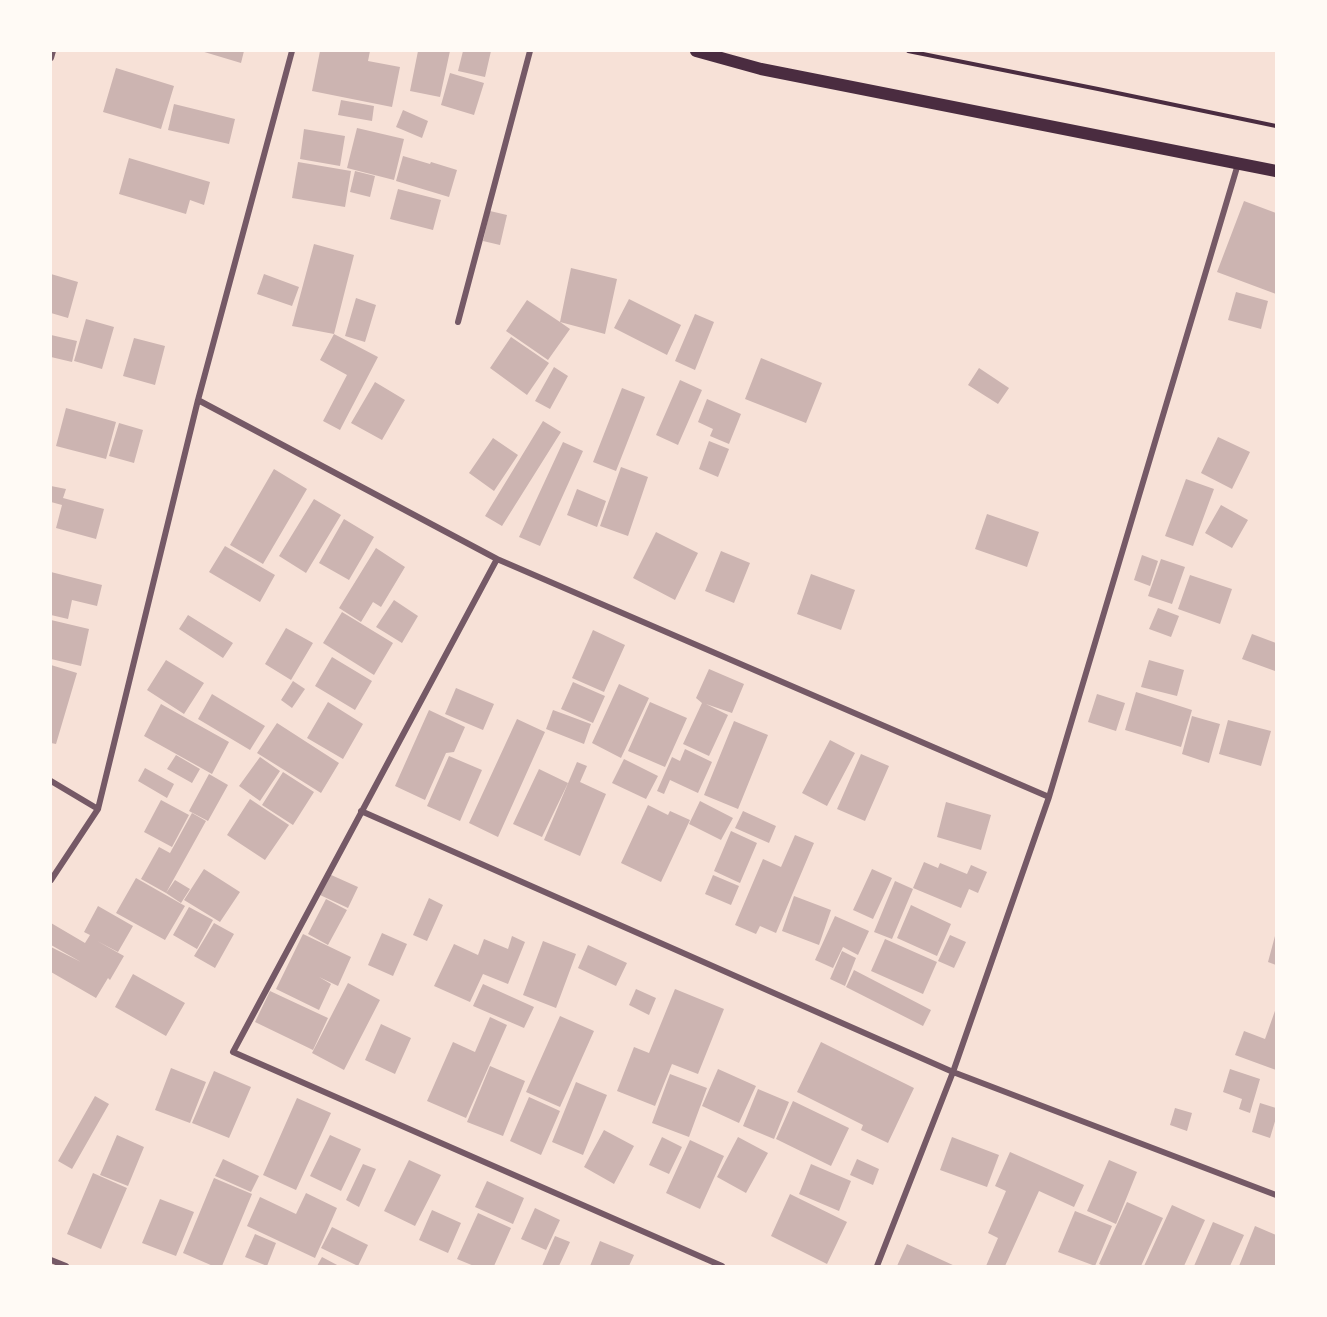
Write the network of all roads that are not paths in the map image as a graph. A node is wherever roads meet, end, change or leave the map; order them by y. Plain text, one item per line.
1 (53, 51) edge
2 (292, 51) edge
3 (530, 51) edge
4 (696, 51) edge
5 (51, 58) edge
6 (1238, 163) junction
7 (1276, 171) edge
8 (458, 322) dead end
9 (198, 400) junction
10 (497, 559) junction
11 (51, 781) edge
12 (1048, 797) junction
13 (98, 809) junction
14 (361, 811) junction
15 (51, 880) edge
16 (953, 1072) junction
17 (1276, 1195) edge
18 (51, 1260) edge
19 (66, 1266) edge
20 (722, 1266) edge
21 (877, 1266) edge

1 - 5 street
2 - 9 street
3 - 8 street
4 - 6 main road
6 - 7 main road
6 - 12 street
9 - 10 street
9 - 13 street
10 - 12 street
10 - 14 street
11 - 13 street
12 - 16 street
13 - 15 street
14 - 16 street
14 - 20 street
16 - 17 street
16 - 21 street
18 - 19 street

